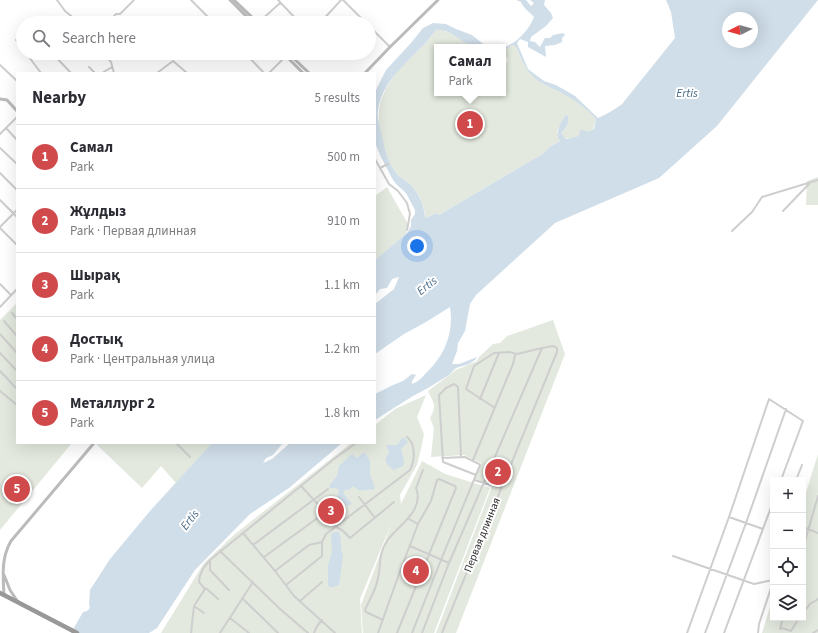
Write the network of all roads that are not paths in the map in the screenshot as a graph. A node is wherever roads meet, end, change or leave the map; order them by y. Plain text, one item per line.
1 (57, 0) edge
2 (134, 0) edge
3 (192, 0) edge
4 (231, 0) edge
5 (234, 0) edge
6 (342, 0) edge
7 (438, 0) edge
8 (279, 1) edge
9 (71, 16) edge
10 (114, 16) edge
11 (207, 16) edge
12 (246, 16) edge
13 (251, 16) edge
14 (265, 16) edge
15 (293, 16) edge
16 (327, 16) edge
17 (359, 16) edge
18 (376, 33) edge
19 (390, 47) junction
20 (31, 60) edge
21 (59, 60) edge
22 (109, 60) edge
23 (252, 60) edge
24 (282, 60) edge
25 (293, 60) edge
26 (295, 60) edge
27 (0, 65) edge
28 (89, 67) dead end
29 (112, 68) junction
30 (40, 72) edge
31 (70, 72) edge
32 (94, 72) edge
33 (104, 72) edge
34 (114, 72) edge
35 (158, 72) edge
36 (186, 72) edge
37 (263, 72) edge
38 (270, 72) edge
39 (302, 72) edge
40 (308, 72) edge
41 (366, 72) edge
42 (16, 80) edge
43 (0, 99) edge
44 (16, 110) edge
45 (16, 118) edge
46 (6, 128) junction
47 (0, 134) edge
48 (16, 139) edge
49 (0, 148) edge
50 (376, 161) edge
51 (16, 163) edge
52 (388, 164) dead end
53 (380, 168) junction
54 (0, 173) edge
55 (818, 180) edge
56 (810, 183) junction
57 (16, 189) edge
58 (0, 200) edge
59 (16, 211) edge
60 (783, 211) dead end
61 (14, 214) junction
62 (0, 227) edge
63 (407, 230) dead end
64 (732, 231) dead end
65 (16, 245) edge
66 (0, 284) edge
67 (14, 293) edge
68 (11, 295) junction
69 (0, 307) edge
70 (12, 313) dead end
71 (16, 318) edge
72 (4, 321) dead end
73 (0, 334) edge
74 (16, 335) edge
75 (542, 348) junction
76 (0, 352) edge
77 (16, 352) edge
78 (499, 353) junction
79 (514, 355) junction
80 (16, 370) edge
81 (0, 371) edge
82 (16, 388) edge
83 (0, 391) edge
84 (480, 399) junction
85 (16, 404) edge
86 (495, 408) junction
87 (786, 409) junction
88 (407, 436) dead end
89 (93, 444) edge
90 (177, 444) edge
91 (355, 444) edge
92 (190, 457) dead end
93 (461, 457) junction
94 (442, 458) junction
95 (472, 460) junction
96 (802, 465) dead end
97 (423, 470) dead end
98 (476, 475) junction
99 (782, 477) edge
100 (797, 477) edge
101 (474, 480) junction
102 (483, 483) junction
103 (301, 486) junction
104 (501, 488) junction
105 (328, 489) dead end
106 (818, 496) edge
107 (314, 498) junction
108 (359, 498) dead end
109 (394, 502) dead end
110 (364, 504) junction
111 (770, 510) edge
112 (326, 512) junction
113 (729, 517) junction
114 (375, 518) junction
115 (409, 519) junction
116 (345, 520) junction
117 (746, 523) junction
118 (418, 524) junction
119 (336, 527) junction
120 (763, 529) junction
121 (808, 529) junction
122 (243, 533) junction
123 (818, 533) edge
124 (806, 537) edge
125 (322, 542) junction
126 (253, 544) junction
127 (410, 546) junction
128 (220, 551) junction
129 (429, 554) junction
130 (673, 556) dead end
131 (264, 558) junction
132 (210, 560) junction
133 (441, 560) junction
134 (449, 563) junction
135 (710, 568) junction
136 (275, 571) junction
137 (3, 573) junction
138 (726, 574) junction
139 (3, 579) junction
140 (744, 581) junction
141 (770, 581) edge
142 (253, 582) junction
143 (322, 582) dead end
144 (0, 585) edge
145 (286, 585) junction
146 (772, 585) edge
147 (205, 589) junction
148 (10, 590) junction
149 (230, 590) dead end
150 (3, 595) edge
151 (242, 598) junction
152 (818, 598) edge
153 (218, 599) dead end
154 (300, 601) junction
155 (19, 604) junction
156 (194, 606) junction
157 (806, 609) edge
158 (204, 612) dead end
159 (230, 618) junction
160 (322, 620) junction
161 (383, 620) junction
162 (782, 621) edge
163 (798, 621) edge
164 (818, 630) edge
165 (792, 632) edge
166 (77, 633) edge
167 (191, 633) edge
168 (220, 633) edge
169 (249, 633) edge
170 (278, 633) edge
171 (308, 633) edge
172 (314, 633) edge
173 (335, 633) edge
174 (378, 633) edge
175 (397, 633) edge
176 (412, 633) edge
177 (422, 633) edge
178 (442, 633) edge
179 (687, 633) edge
180 (705, 633) edge
181 (724, 633) edge
182 (758, 633) edge
183 (813, 633) edge

1 - 9 street
2 - 10 street
3 - 11 street
4 - 12 main road
5 - 13 main road
6 - 16 street
6 - 17 street
7 - 19 main road
8 - 14 street
8 - 15 street
18 - 19 street
19 - 41 main road
20 - 30 street
21 - 31 street
22 - 29 street
23 - 37 street
24 - 38 street
25 - 39 main road
26 - 40 main road
27 - 42 street
28 - 32 street
29 - 33 street
29 - 34 street
35 - 36 street
43 - 44 main road
45 - 46 street
46 - 47 street
46 - 48 street
49 - 51 street
50 - 53 street
52 - 53 street
53 - 63 street
54 - 57 street
55 - 56 street
56 - 60 street
56 - 64 street
58 - 61 street
59 - 61 street
61 - 62 street
62 - 65 street
66 - 68 street
67 - 68 street
68 - 69 street
70 - 71 street
72 - 74 street
73 - 77 street
75 - 79 street
75 - 102 street
75 - 104 street, Первая длинная
76 - 80 street
78 - 79 street
78 - 84 street
78 - 84 street
79 - 86 street
81 - 82 street
83 - 85 street
84 - 86 street
86 - 95 street
87 - 99 street
87 - 113 street
87 - 117 street
88 - 110 street
89 - 137 main road
90 - 92 street
91 - 103 street
93 - 94 street
93 - 94 street
93 - 95 street
94 - 98 street
95 - 98 street
96 - 100 street
97 - 115 street
98 - 101 street
101 - 102 street
101 - 133 street
102 - 104 street
102 - 134 street
103 - 107 street
103 - 122 street
104 - 178 street, Первая длинная
105 - 107 street
106 - 121 street
107 - 112 street
107 - 126 street
108 - 110 street
109 - 114 street
110 - 114 street
110 - 116 street
111 - 120 street
112 - 116 street
112 - 131 street
113 - 117 street
113 - 135 street
114 - 119 street
115 - 118 street
115 - 161 street
116 - 119 street
117 - 120 street
117 - 138 street
118 - 127 street
118 - 129 street
119 - 125 street
120 - 140 street
121 - 123 street
121 - 124 street
122 - 126 street
122 - 128 street
125 - 136 street
125 - 145 street
126 - 131 street
127 - 129 street
127 - 161 street
128 - 132 street
128 - 142 street
129 - 133 street
129 - 175 street
130 - 135 street
131 - 136 street
132 - 147 street
132 - 149 street
133 - 134 street
133 - 176 street
134 - 177 street
135 - 138 street
135 - 179 street
136 - 145 street
137 - 139 main road
137 - 148 main road
138 - 140 street
138 - 180 street
139 - 144 main road
139 - 150 main road
140 - 141 street
140 - 181 street
142 - 151 street
142 - 171 street
143 - 154 street
145 - 154 street
146 - 182 street
147 - 153 street
147 - 156 street
148 - 150 main road
148 - 155 main road
150 - 155 highway
151 - 159 street
151 - 170 street
152 - 157 street
154 - 160 street
155 - 166 highway
156 - 158 street
156 - 167 street
159 - 168 street
159 - 169 street
160 - 172 street
160 - 173 street
161 - 174 street
162 - 165 street
163 - 165 street
164 - 183 street

